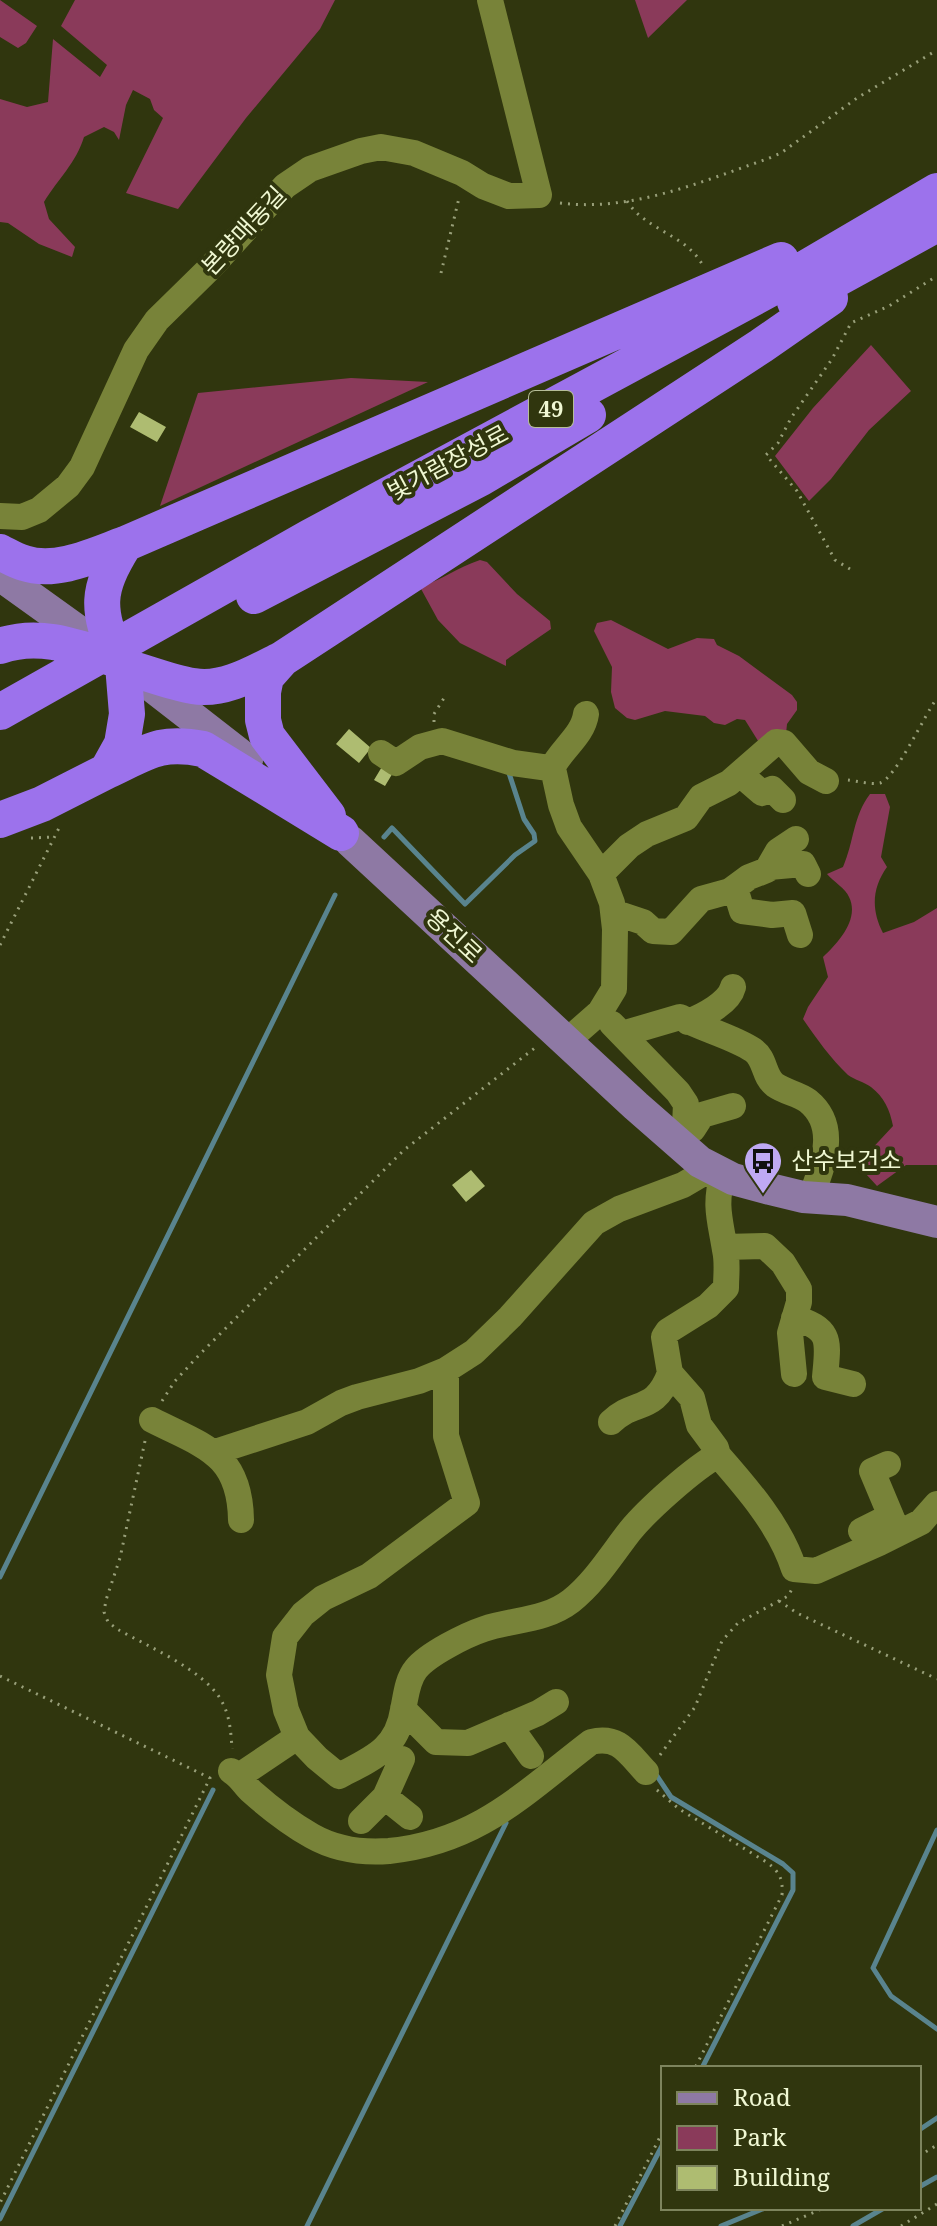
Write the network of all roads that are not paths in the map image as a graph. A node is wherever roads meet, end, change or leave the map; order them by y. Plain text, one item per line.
1 (490, 0) edge
2 (932, 210) edge
3 (0, 516) edge
4 (125, 544) junction
5 (0, 552) edge
6 (0, 575) edge
7 (0, 646) edge
8 (282, 659) junction
9 (121, 663) junction
10 (586, 714) dead end
11 (11, 720) edge
12 (381, 753) dead end
13 (551, 770) junction
14 (107, 771) junction
15 (740, 774) junction
16 (826, 781) road end
17 (783, 800) dead end
18 (0, 820) edge
19 (346, 837) junction
20 (796, 839) dead end
21 (769, 867) junction
22 (601, 874) junction
23 (808, 874) dead end
24 (735, 888) junction
25 (613, 912) junction
26 (800, 935) dead end
27 (733, 987) dead end
28 (600, 1012) junction
29 (688, 1022) junction
30 (622, 1034) junction
31 (561, 1036) junction
32 (722, 1104) dead end
33 (684, 1138) junction
34 (718, 1171) junction
35 (811, 1197) junction
36 (937, 1222) edge
37 (725, 1247) junction
38 (794, 1318) junction
39 (446, 1370) junction
40 (670, 1373) junction
41 (794, 1374) dead end
42 (853, 1384) dead end
43 (152, 1420) road end
44 (611, 1422) dead end
45 (215, 1452) junction
46 (718, 1455) junction
47 (873, 1466) dead end
48 (937, 1504) edge
49 (241, 1520) dead end
50 (895, 1525) junction
51 (861, 1531) dead end
52 (556, 1702) dead end
53 (403, 1709) junction
54 (509, 1725) junction
55 (297, 1737) junction
56 (531, 1756) dead end
57 (397, 1757) junction
58 (646, 1772) road end
59 (385, 1797) junction
60 (410, 1817) dead end
61 (361, 1821) dead end

1 - 3 street, 본량매동길
2 - 4 highway
2 - 8 highway
2 - 11 highway, 빛가람장성로 / 49
4 - 5 highway
4 - 9 highway
6 - 9 main road, 용진로
7 - 9 highway
8 - 9 highway
8 - 19 highway
9 - 14 highway
9 - 19 main road, 용진로
10 - 13 street
12 - 13 street
13 - 22 street
14 - 18 highway
14 - 19 highway
15 - 16 street
15 - 17 street
15 - 22 street
19 - 31 main road, 용진로
20 - 21 street
21 - 23 street
21 - 24 street
22 - 25 street
24 - 25 street
24 - 26 street
25 - 28 street
27 - 29 street
28 - 30 street
28 - 31 street
29 - 30 street
29 - 35 street
30 - 33 street
31 - 33 main road, 용진로
32 - 33 street
33 - 34 main road, 용진로
34 - 35 main road, 용진로
34 - 37 street
34 - 39 street
35 - 36 main road, 용진로
37 - 38 street
37 - 40 street
38 - 41 street
38 - 42 street
39 - 45 street
39 - 55 street
40 - 44 street
40 - 46 street
43 - 45 street
45 - 49 street
46 - 50 street
46 - 53 street
47 - 50 street
48 - 50 street
50 - 51 street
52 - 54 street
53 - 54 street
53 - 57 street
54 - 56 street
55 - 57 street
55 - 58 street
57 - 59 street
59 - 60 street
59 - 61 street

